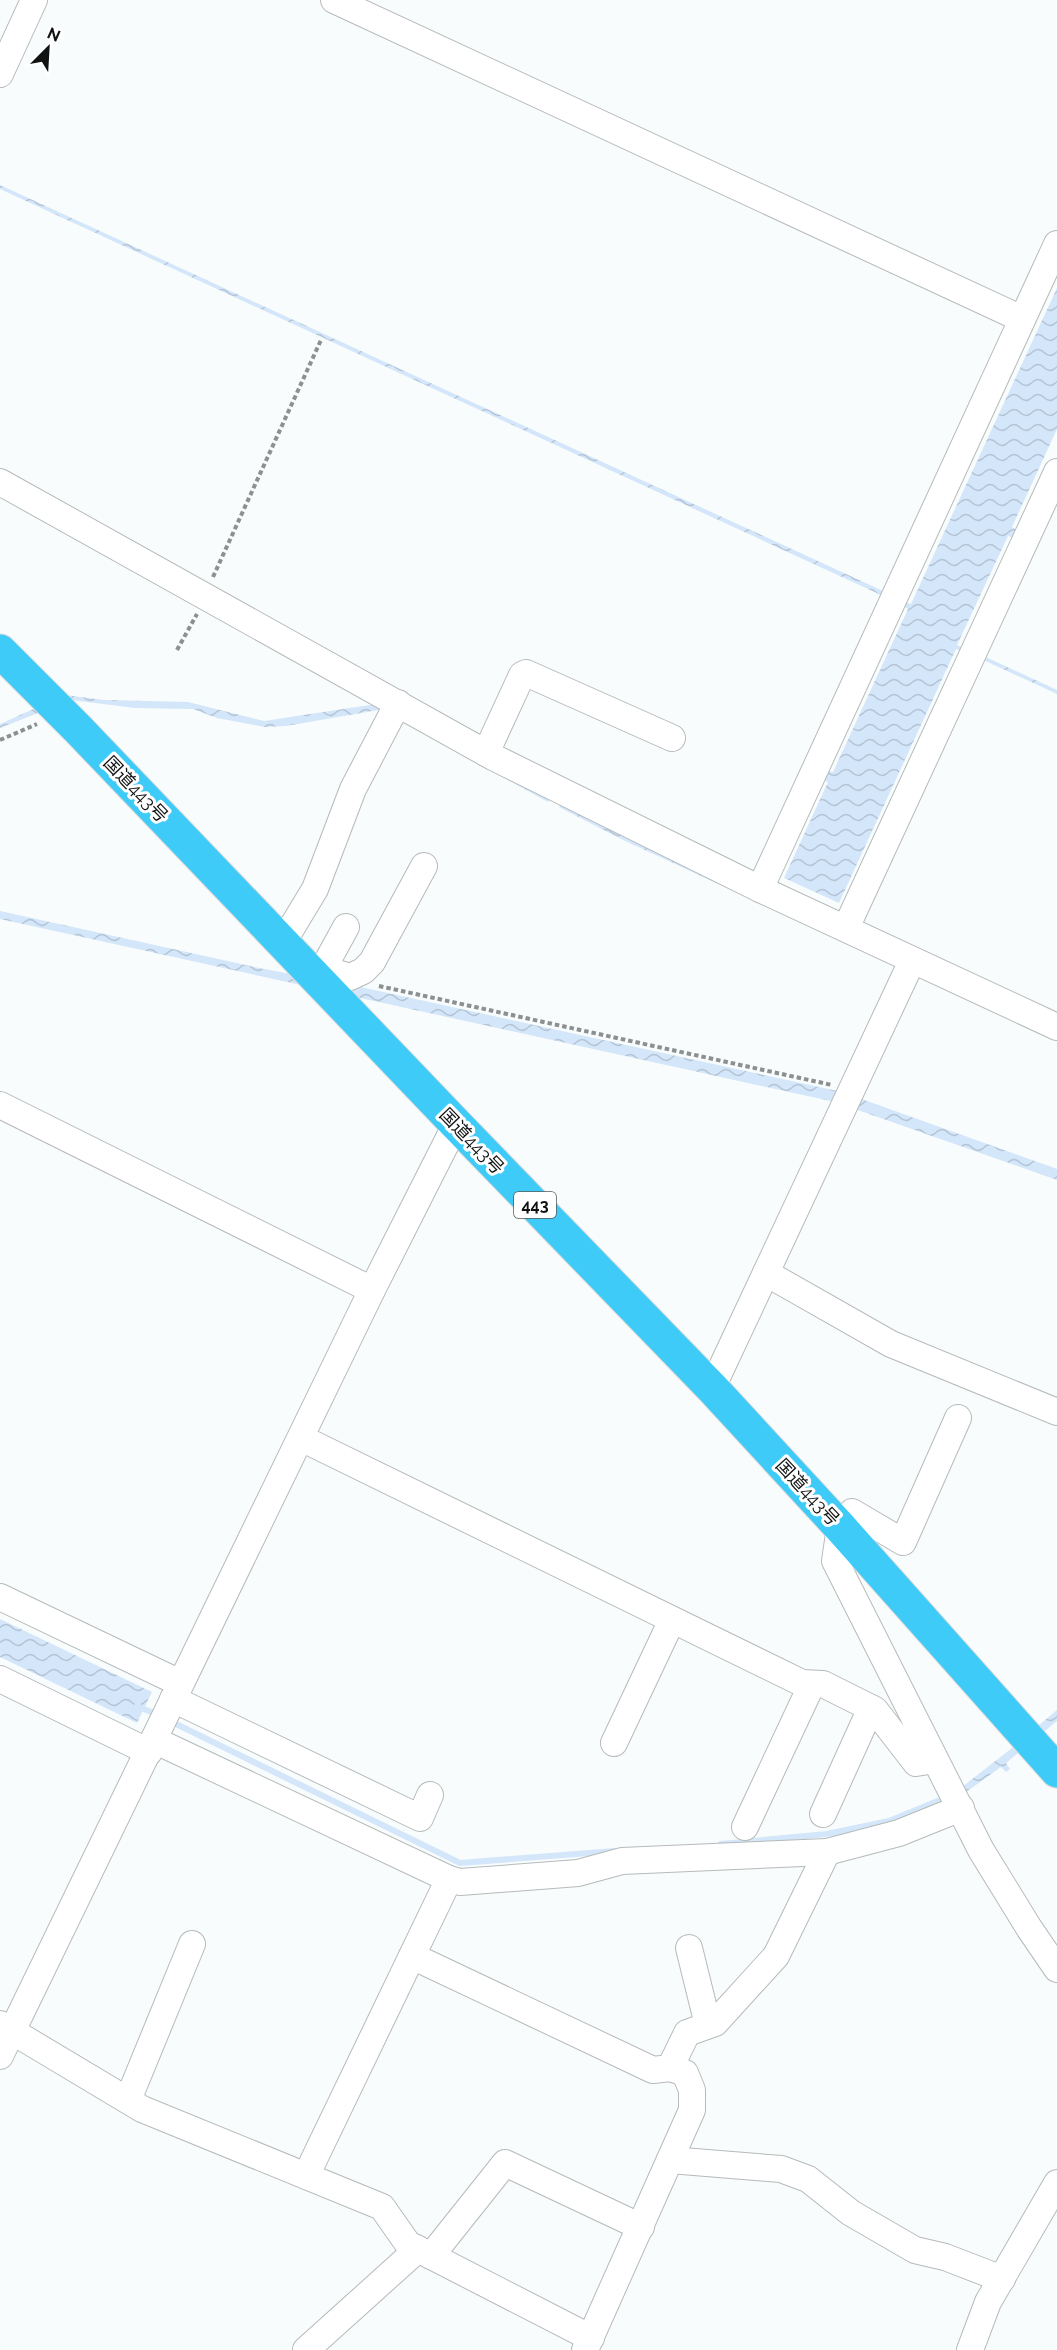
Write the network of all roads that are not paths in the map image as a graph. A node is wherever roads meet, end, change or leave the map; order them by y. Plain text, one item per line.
1 (34, 0) edge
2 (334, 0) edge
3 (0, 74) edge
4 (1057, 244) edge
5 (1022, 319) junction
6 (1057, 472) edge
7 (0, 482) edge
8 (0, 651) edge
9 (398, 704) junction
10 (672, 738) dead end
11 (486, 753) junction
12 (424, 866) dead end
13 (760, 889) junction
14 (346, 927) dead end
15 (846, 928) junction
16 (283, 942) junction
17 (912, 961) junction
18 (320, 974) junction
19 (1057, 1028) edge
20 (0, 1105) edge
21 (456, 1124) junction
22 (766, 1273) junction
23 (372, 1290) junction
24 (712, 1388) junction
25 (1057, 1412) edge
26 (958, 1418) dead end
27 (301, 1438) junction
28 (840, 1527) junction
29 (0, 1597) edge
30 (672, 1620) junction
31 (0, 1679) edge
32 (812, 1683) junction
33 (177, 1691) junction
34 (871, 1708) junction
35 (614, 1743) dead end
36 (152, 1746) junction
37 (935, 1761) junction
38 (1057, 1771) edge
39 (430, 1795) dead end
40 (961, 1808) junction
41 (823, 1814) dead end
42 (745, 1827) dead end
43 (827, 1852) junction
44 (449, 1879) junction
45 (192, 1944) dead end
46 (688, 1948) dead end
47 (412, 1956) junction
48 (1057, 1969) edge
49 (708, 2025) junction
50 (6, 2027) edge
51 (0, 2056) edge
52 (670, 2068) junction
53 (128, 2100) junction
54 (670, 2160) junction
55 (306, 2176) junction
56 (1057, 2183) edge
57 (641, 2227) junction
58 (424, 2252) junction
59 (1002, 2279) junction
60 (588, 2344) edge
61 (306, 2350) edge
62 (970, 2350) edge

1 - 3 street
2 - 5 street
4 - 5 street
5 - 13 street
6 - 15 street
7 - 9 street
8 - 16 highway, 国道443号 / 443
9 - 11 street
9 - 16 street
10 - 11 street
11 - 13 street
12 - 18 street
13 - 15 street
14 - 18 street
15 - 17 street
16 - 18 highway, 国道443号 / 443
17 - 19 street
17 - 22 street
18 - 21 highway, 国道443号 / 443
20 - 23 street
21 - 23 street
21 - 24 highway, 国道443号 / 443
22 - 24 street
22 - 25 street
23 - 27 street
24 - 28 highway, 国道443号 / 443
26 - 28 street
27 - 30 street
27 - 33 street
28 - 37 street
28 - 38 highway, 国道443号 / 443
29 - 33 street
30 - 32 street
30 - 35 street
31 - 36 street
32 - 34 street
32 - 42 street
33 - 36 street
33 - 39 street
34 - 37 street
34 - 41 street
36 - 44 street
36 - 50 street
37 - 40 street
40 - 43 street
40 - 48 street
43 - 44 street
43 - 49 street
44 - 47 street
45 - 53 street
46 - 49 street
47 - 52 street
47 - 55 street
49 - 52 street
50 - 51 street
50 - 53 street
52 - 54 street
53 - 55 street
54 - 57 street
54 - 59 street
55 - 58 street
56 - 59 street
57 - 58 street
57 - 60 street
58 - 60 street
58 - 61 street
59 - 62 street

